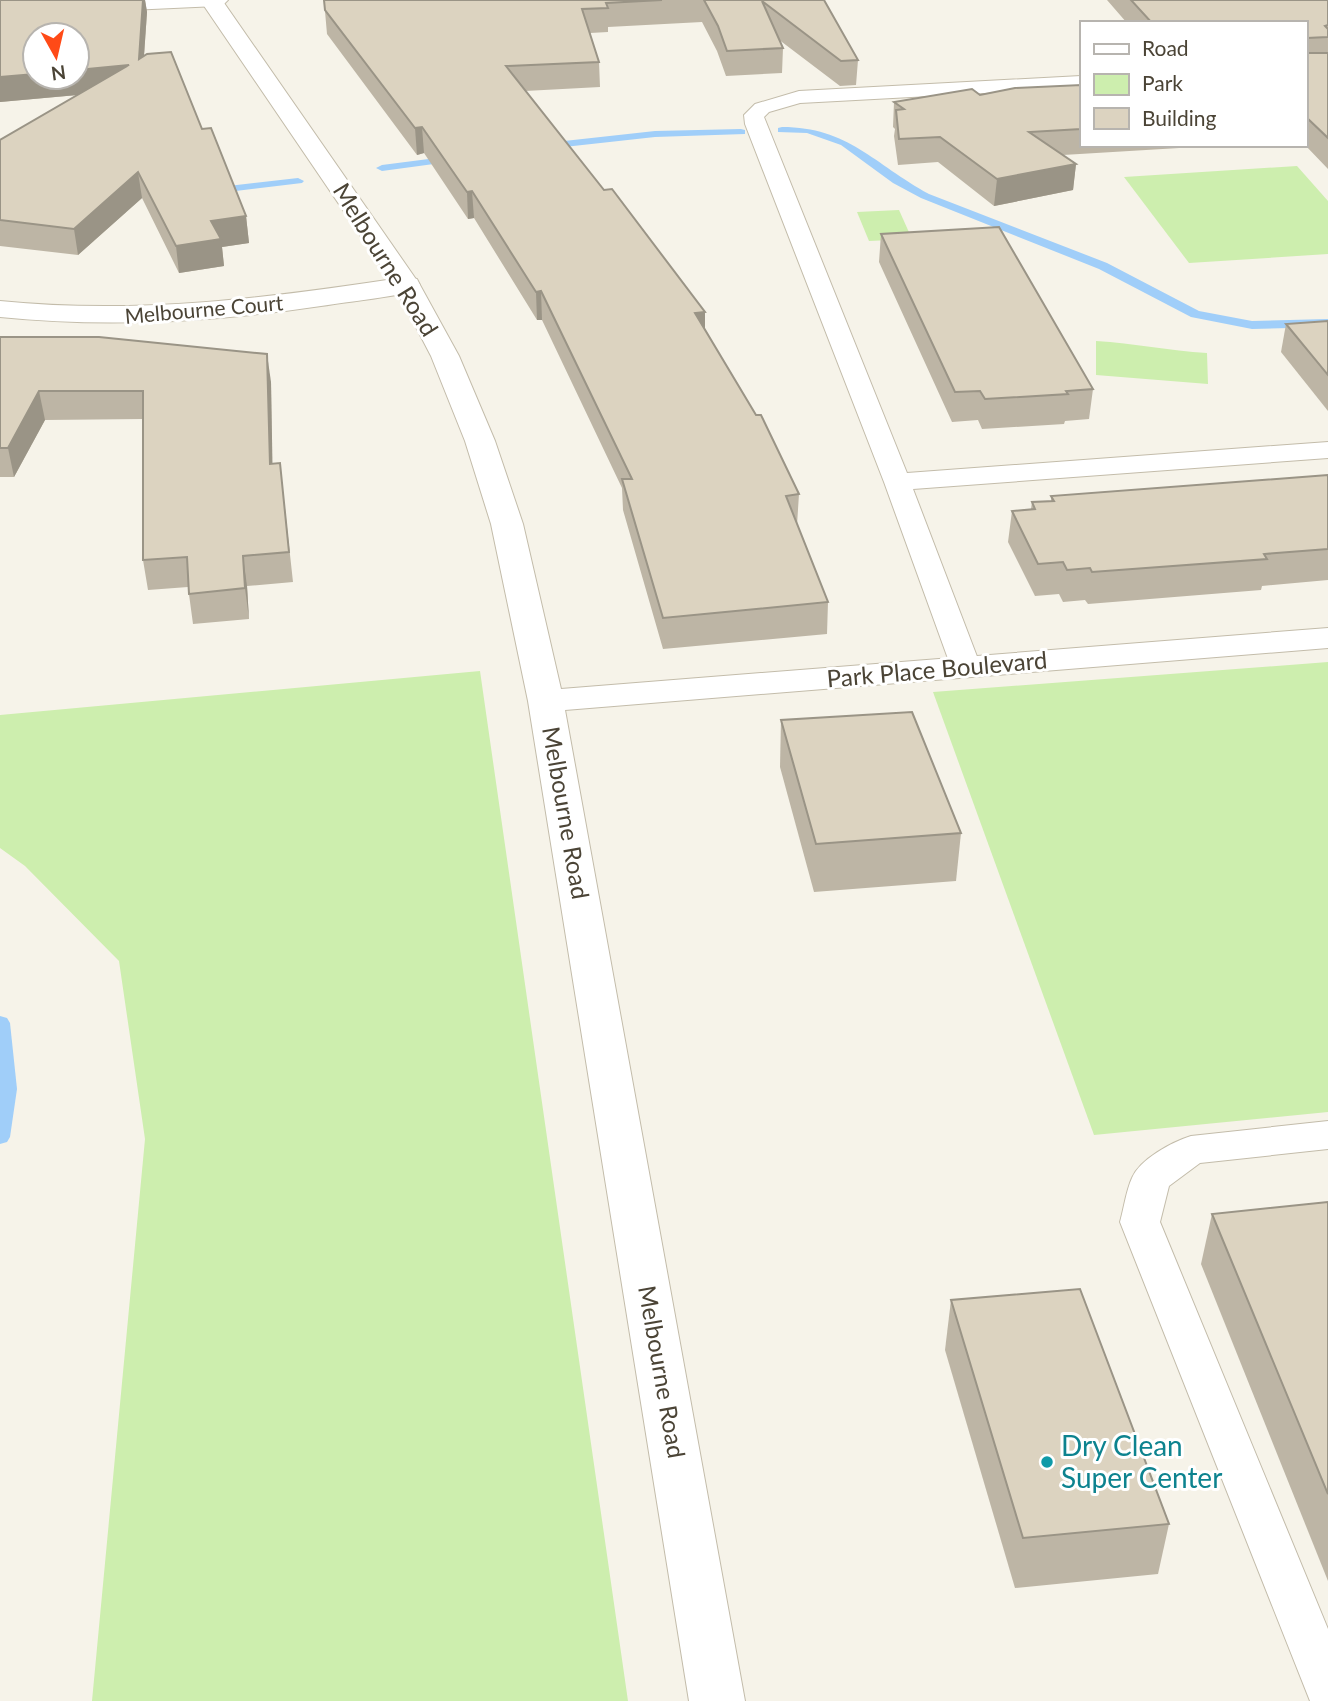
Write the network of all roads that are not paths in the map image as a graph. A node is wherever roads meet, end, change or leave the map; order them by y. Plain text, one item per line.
1 (211, 0) edge
2 (217, 0) edge
3 (0, 10) edge
4 (1080, 82) edge
5 (407, 285) junction
6 (0, 309) edge
7 (1328, 450) edge
8 (897, 482) junction
9 (1328, 638) edge
10 (966, 667) junction
11 (546, 701) junction
12 (1328, 1135) edge
13 (1328, 1687) edge
14 (717, 1701) edge

1 - 2 street
1 - 3 street
1 - 5 street, Melbourne Road
4 - 8 lane
5 - 6 street, Melbourne Court
5 - 11 street, Melbourne Road
7 - 8 lane
8 - 10 lane
9 - 10 street, Park Place Boulevard
10 - 11 street, Park Place Boulevard
11 - 14 street, Melbourne Road
12 - 13 lane

